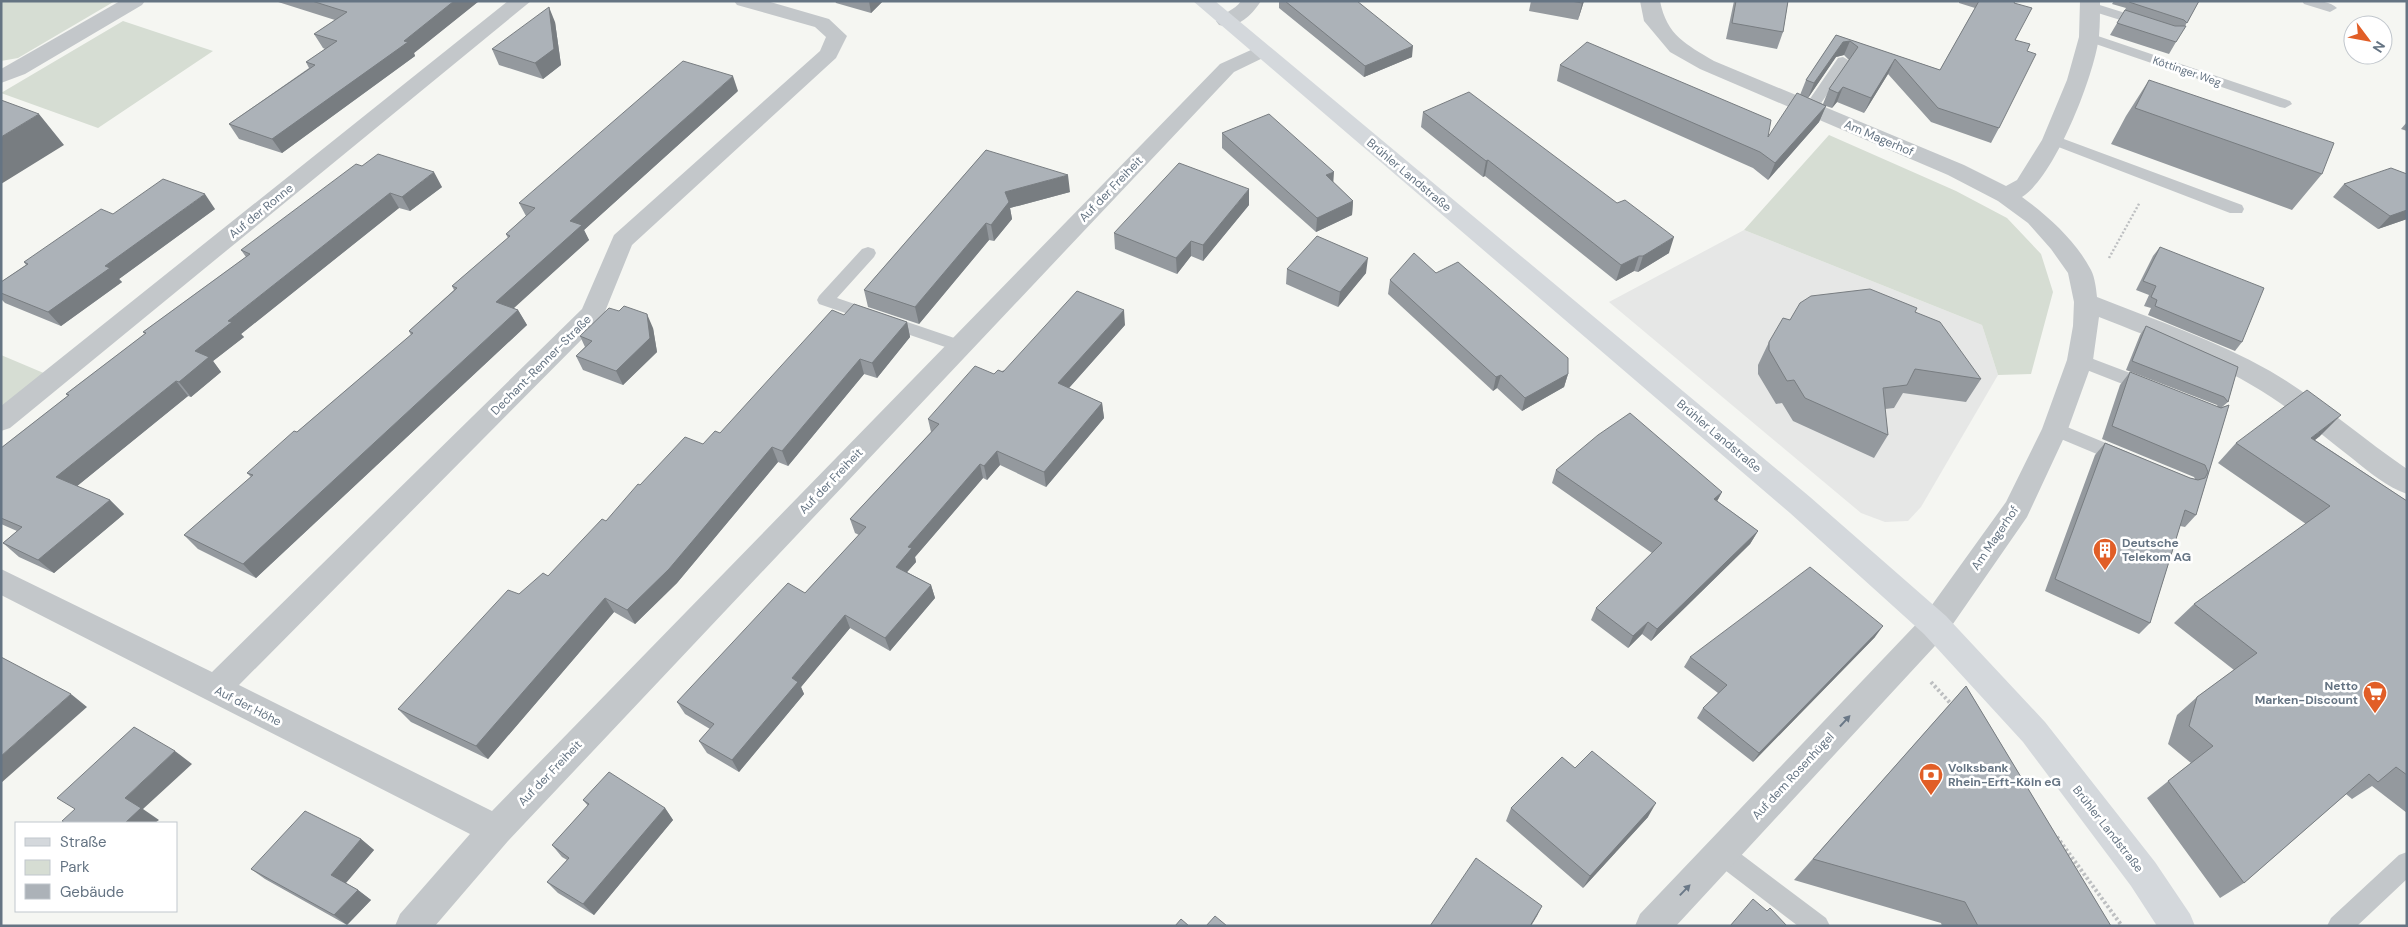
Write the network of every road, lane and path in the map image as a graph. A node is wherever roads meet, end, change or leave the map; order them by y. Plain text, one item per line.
1 (134, 1) edge
2 (521, 1) edge
3 (744, 1) edge
4 (1203, 1) edge
5 (1252, 1) edge
6 (1650, 1) edge
7 (2308, 1) edge
8 (2090, 4) edge
9 (2330, 8) dead end
10 (1226, 21) junction
11 (2155, 27) edge
12 (2090, 37) junction
13 (1262, 51) junction
14 (1843, 61) edge
15 (1, 77) edge
16 (2285, 104) dead end
17 (1810, 109) junction
18 (2053, 140) junction
19 (2154, 178) junction
20 (2006, 196) junction
21 (2236, 209) dead end
22 (868, 253) dead end
23 (2080, 272) junction
24 (2086, 302) junction
25 (960, 346) junction
26 (2080, 360) junction
27 (2163, 393) edge
28 (1, 421) edge
29 (2055, 429) junction
30 (2142, 466) edge
31 (2407, 483) edge
32 (1, 580) edge
33 (1935, 625) junction
34 (1908, 654) junction
35 (215, 689) junction
36 (1958, 712) edge
37 (496, 830) junction
38 (2056, 836) edge
39 (1721, 853) junction
40 (2407, 863) edge
41 (1660, 923) edge
42 (412, 926) edge
43 (1818, 926) edge
44 (2122, 926) edge
45 (2178, 926) edge
46 (2339, 926) edge

1 - 15 street
2 - 28 street, Auf der Ronne
3 - 35 street, Dechant-Renner-Straße
4 - 10 street, Brühler Landstraße
5 - 10 street
6 - 17 street, Am Magerhof
7 - 9 lane
8 - 11 lane
8 - 12 street
10 - 13 street, Brühler Landstraße
12 - 16 lane, Köttinger Weg
12 - 18 street
13 - 25 street, Auf der Freiheit
13 - 33 street, Brühler Landstraße
14 - 17 lane
17 - 20 street, Am Magerhof
18 - 19 lane
18 - 20 street
19 - 21 lane
19 - 23 path
20 - 23 street, Am Magerhof
22 - 25 lane
23 - 24 street, Am Magerhof
24 - 26 street, Am Magerhof
24 - 31 street
25 - 37 street, Auf der Freiheit
26 - 27 lane
26 - 29 street, Am Magerhof
29 - 30 lane
29 - 33 street, Am Magerhof
32 - 35 street, Auf der Höhe
33 - 34 street, Auf dem Rosenhügel
33 - 45 street, Brühler Landstraße
34 - 36 path
39 -> 34 street, Auf dem Rosenhügel
35 - 37 street, Auf der Höhe
37 - 42 street, Auf der Freiheit
38 - 44 path
41 -> 39 street, Auf dem Rosenhügel
39 - 43 lane
40 - 46 lane

